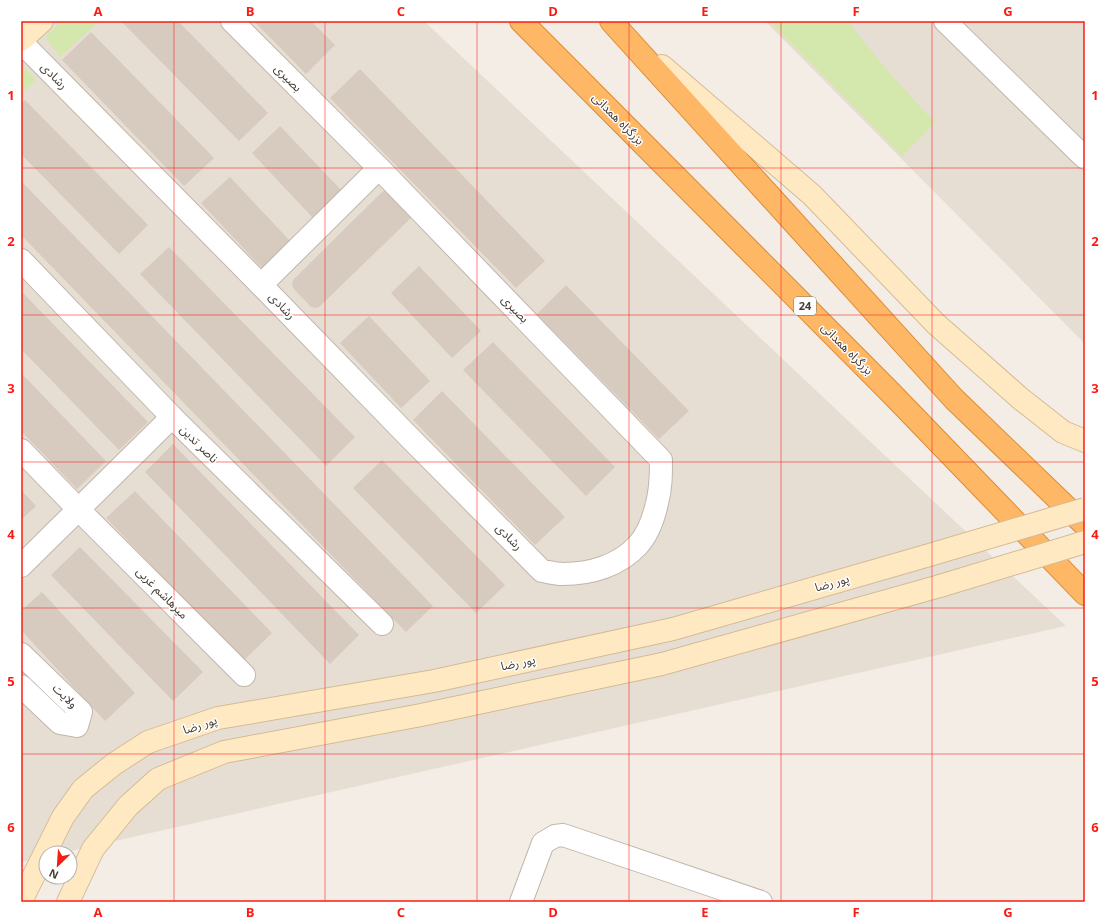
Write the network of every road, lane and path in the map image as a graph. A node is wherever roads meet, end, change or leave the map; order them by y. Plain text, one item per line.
1 (42, 21) edge
2 (232, 21) edge
3 (521, 21) edge
4 (944, 21) edge
5 (615, 25) edge
6 (21, 41) edge
7 (1085, 158) edge
8 (378, 168) junction
9 (21, 260) edge
10 (262, 285) junction
11 (172, 417) junction
12 (1085, 441) edge
13 (21, 450) edge
14 (1085, 509) edge
15 (79, 510) junction
16 (1085, 525) edge
17 (1085, 542) edge
18 (21, 566) edge
19 (542, 571) joint
20 (1085, 594) edge
21 (382, 624) dead end
22 (21, 654) edge
23 (244, 675) dead end
24 (21, 686) edge
25 (21, 901) edge
26 (68, 902) edge
27 (521, 902) edge
28 (761, 902) edge

1 - 6 street
2 - 8 street, بصیری
3 - 20 highway, بزرگراه همدانی / 24
4 - 7 street
5 - 12 street
5 - 16 highway
6 - 10 street, رشادی
8 - 10 street
8 - 19 street, بصیری
9 - 11 street, ناصر تدین
10 - 19 street, رشادی
11 - 15 street
11 - 21 street, ناصر تدین
13 - 15 street, میرهاشم غربی
14 - 25 street, پور رضا, bridge
15 - 18 street
15 - 23 street, میرهاشم غربی
17 - 26 street, bridge
22 - 24 street, ولایت
27 - 28 street

